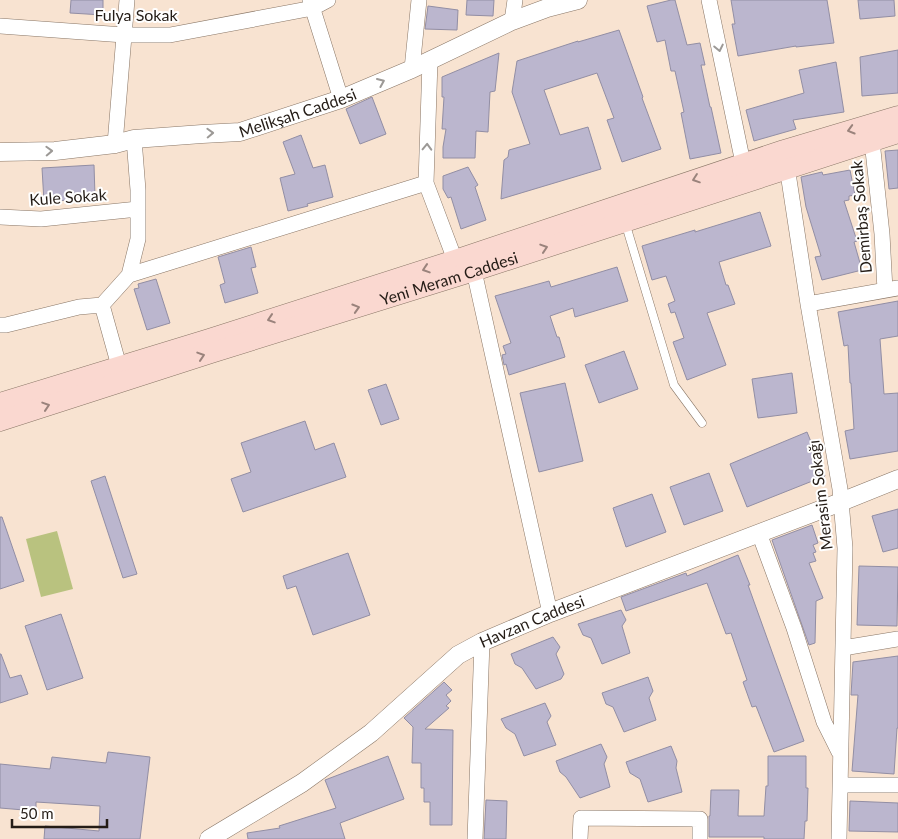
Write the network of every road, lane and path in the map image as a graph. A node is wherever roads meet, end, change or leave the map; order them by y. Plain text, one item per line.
1 (127, 0) edge
2 (328, 0) edge
3 (419, 0) edge
4 (514, 0) edge
5 (578, 0) edge
6 (709, 0) edge
7 (311, 4) edge
8 (512, 21) junction
9 (0, 26) edge
10 (124, 35) junction
11 (430, 61) junction
12 (412, 69) junction
13 (341, 99) junction
14 (898, 116) edge
15 (898, 133) edge
16 (134, 140) junction
17 (872, 141) junction
18 (115, 144) junction
19 (784, 150) junction
20 (0, 152) edge
21 (743, 163) junction
22 (788, 170) junction
23 (426, 183) junction
24 (138, 209) junction
25 (0, 217) edge
26 (625, 222) junction
27 (455, 260) junction
28 (474, 271) junction
29 (129, 275) junction
30 (892, 289) edge
31 (808, 304) junction
32 (102, 305) junction
33 (0, 325) edge
34 (119, 366) junction
35 (0, 403) edge
36 (0, 421) edge
37 (702, 423) dead end
38 (898, 479) edge
39 (841, 502) junction
40 (759, 533) junction
41 (550, 613) junction
42 (898, 639) edge
43 (482, 642) junction
44 (843, 648) junction
45 (840, 755) junction
46 (840, 785) junction
47 (898, 785) edge
48 (209, 839) edge
49 (475, 839) edge
50 (580, 839) edge
51 (700, 839) edge
52 (838, 839) edge

1 - 10 street
2 - 7 street, Fulya Sokak
3 - 12 street
4 - 8 street
5 - 8 street, Melikşah Caddesi
6 -> 21 street
7 - 10 street, Fulya Sokak
7 - 13 street
8 - 11 street, Melikşah Caddesi
9 - 10 street, Fulya Sokak
10 - 18 street
11 - 12 street, Melikşah Caddesi
23 -> 11 street
13 -> 12 street, Melikşah Caddesi
16 -> 13 street, Melikşah Caddesi
14 -> 19 main road, Yeni Meram Caddesi
15 - 17 main road, Yeni Meram Caddesi
16 - 18 street, Melikşah Caddesi
16 - 24 street
17 - 22 main road, Yeni Meram Caddesi
17 - 30 street, Demirbaş Sokak
20 -> 18 street, Melikşah Caddesi
19 - 21 main road, Yeni Meram Caddesi
19 - 22 street, Merasim Sokağı
21 -> 27 main road, Yeni Meram Caddesi
22 - 26 main road, Yeni Meram Caddesi
22 - 31 street, Merasim Sokağı
23 - 27 street
23 - 29 street
24 - 25 street, Kule Sokak
24 - 29 street
28 -> 26 main road, Yeni Meram Caddesi
26 - 37 lane
27 -> 34 main road, Yeni Meram Caddesi
36 -> 28 main road, Yeni Meram Caddesi
28 - 41 street
29 - 32 street
30 - 31 street
31 - 39 street, Merasim Sokağı
32 - 33 street
32 - 34 street
34 - 35 main road, Yeni Meram Caddesi
38 - 39 street, Havzan Caddesi
39 - 40 street, Havzan Caddesi
39 - 44 street, Merasim Sokağı
40 - 41 street, Havzan Caddesi
40 - 45 street
41 - 43 street, Havzan Caddesi
42 - 44 street
43 - 48 street, Havzan Caddesi
43 - 49 street
44 - 45 street, Merasim Sokağı
45 - 46 street, Merasim Sokağı
46 - 47 street
46 - 52 street, Merasim Sokağı
50 - 51 street

